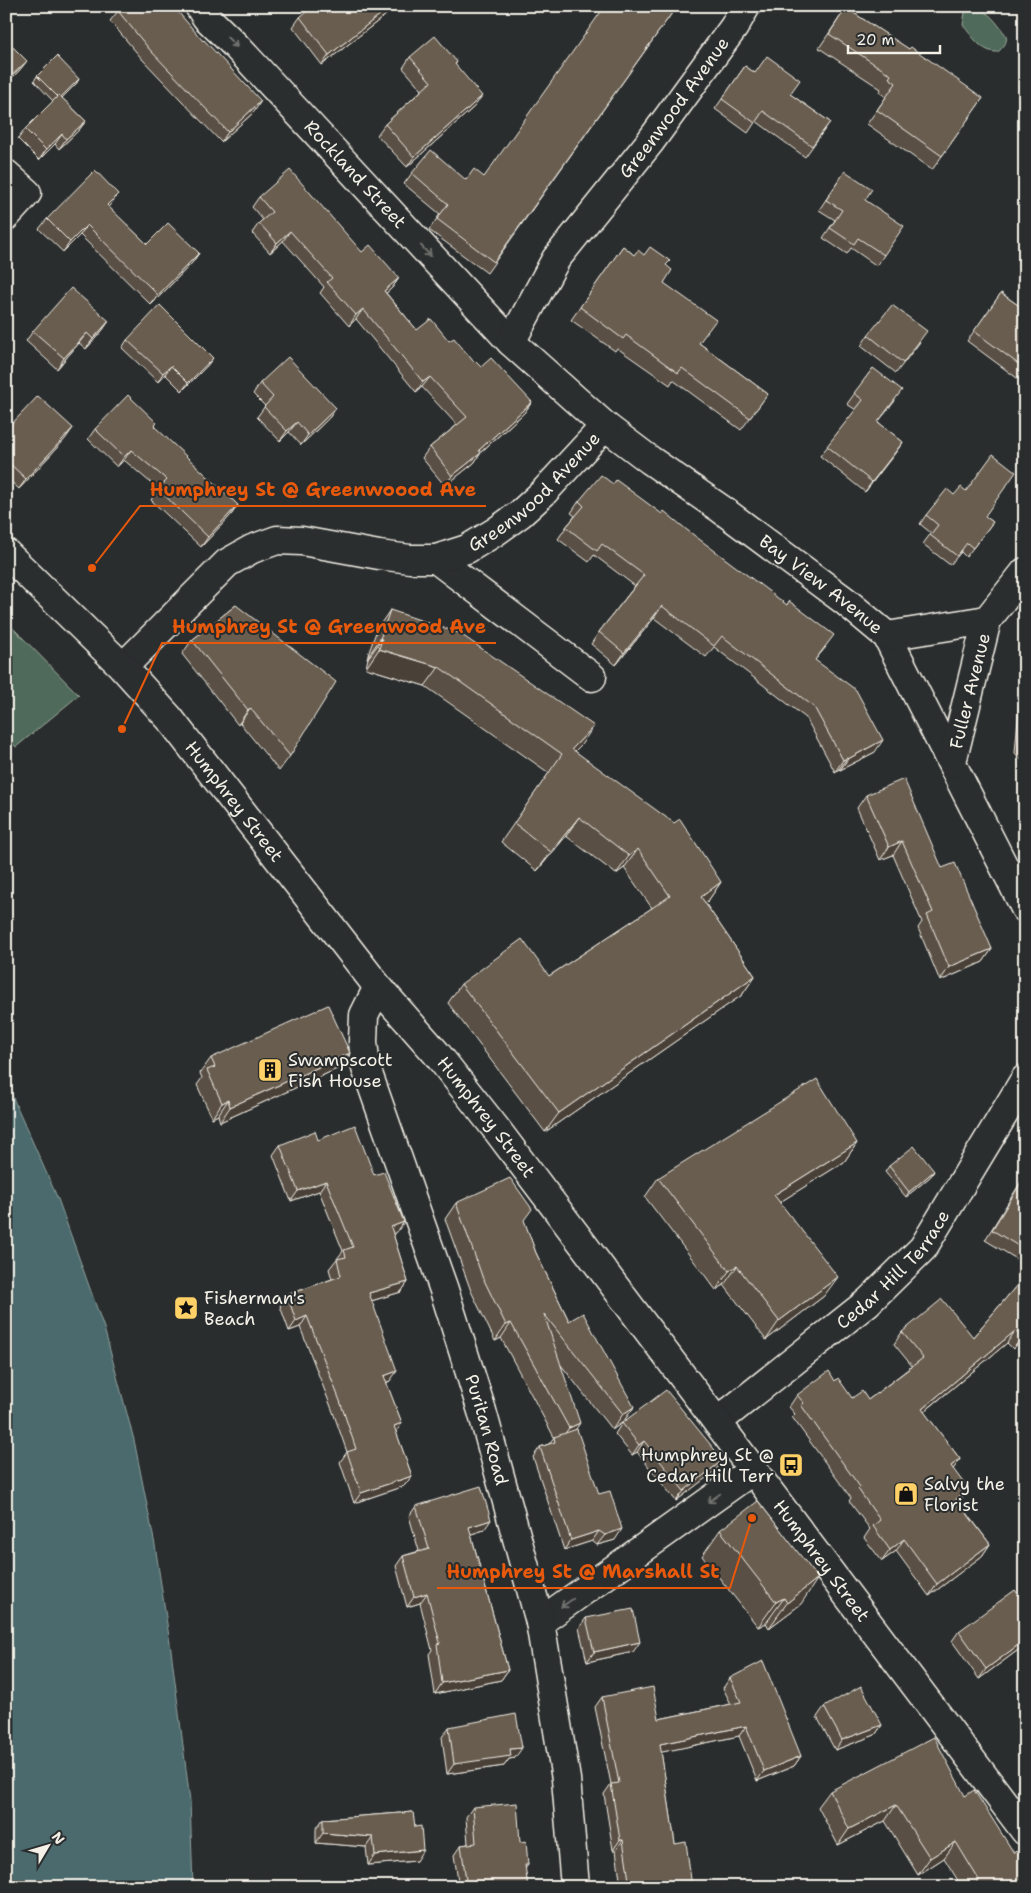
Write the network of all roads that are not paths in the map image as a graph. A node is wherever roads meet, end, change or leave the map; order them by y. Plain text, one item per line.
1 (199, 6) edge
2 (746, 6) edge
3 (6, 174) edge
4 (6, 216) edge
5 (511, 342) junction
6 (605, 426) junction
7 (6, 552) edge
8 (436, 559) junction
9 (1025, 572) edge
10 (987, 620) junction
11 (888, 636) junction
12 (123, 668) junction
13 (592, 677) dead end
14 (952, 762) junction
15 (1025, 908) edge
16 (378, 987) junction
17 (1025, 1079) edge
18 (717, 1422) junction
19 (753, 1470) junction
20 (540, 1622) junction
21 (1025, 1831) edge
22 (575, 1887) edge

1 -> 5 street, Rockland Street
2 - 5 street, Greenwood Avenue
3 - 4 street
5 - 6 street, Greenwood Avenue
6 - 8 street, Greenwood Avenue
6 - 11 street, Bay View Avenue
7 - 12 street, Humphrey Street
8 - 12 street, Greenwood Avenue
8 - 13 street
9 - 10 street, Fuller Avenue
10 - 11 street, Fuller Avenue
10 - 14 street, Fuller Avenue
11 - 14 street, Bay View Avenue
12 - 16 street, Humphrey Street
14 - 15 street, Bay View Avenue
16 - 18 street, Humphrey Street
16 - 20 street, Puritan Road
17 - 18 street, Cedar Hill Terrace
18 - 19 street, Humphrey Street
19 -> 20 street
19 - 21 street, Humphrey Street
20 - 22 street, Puritan Road

